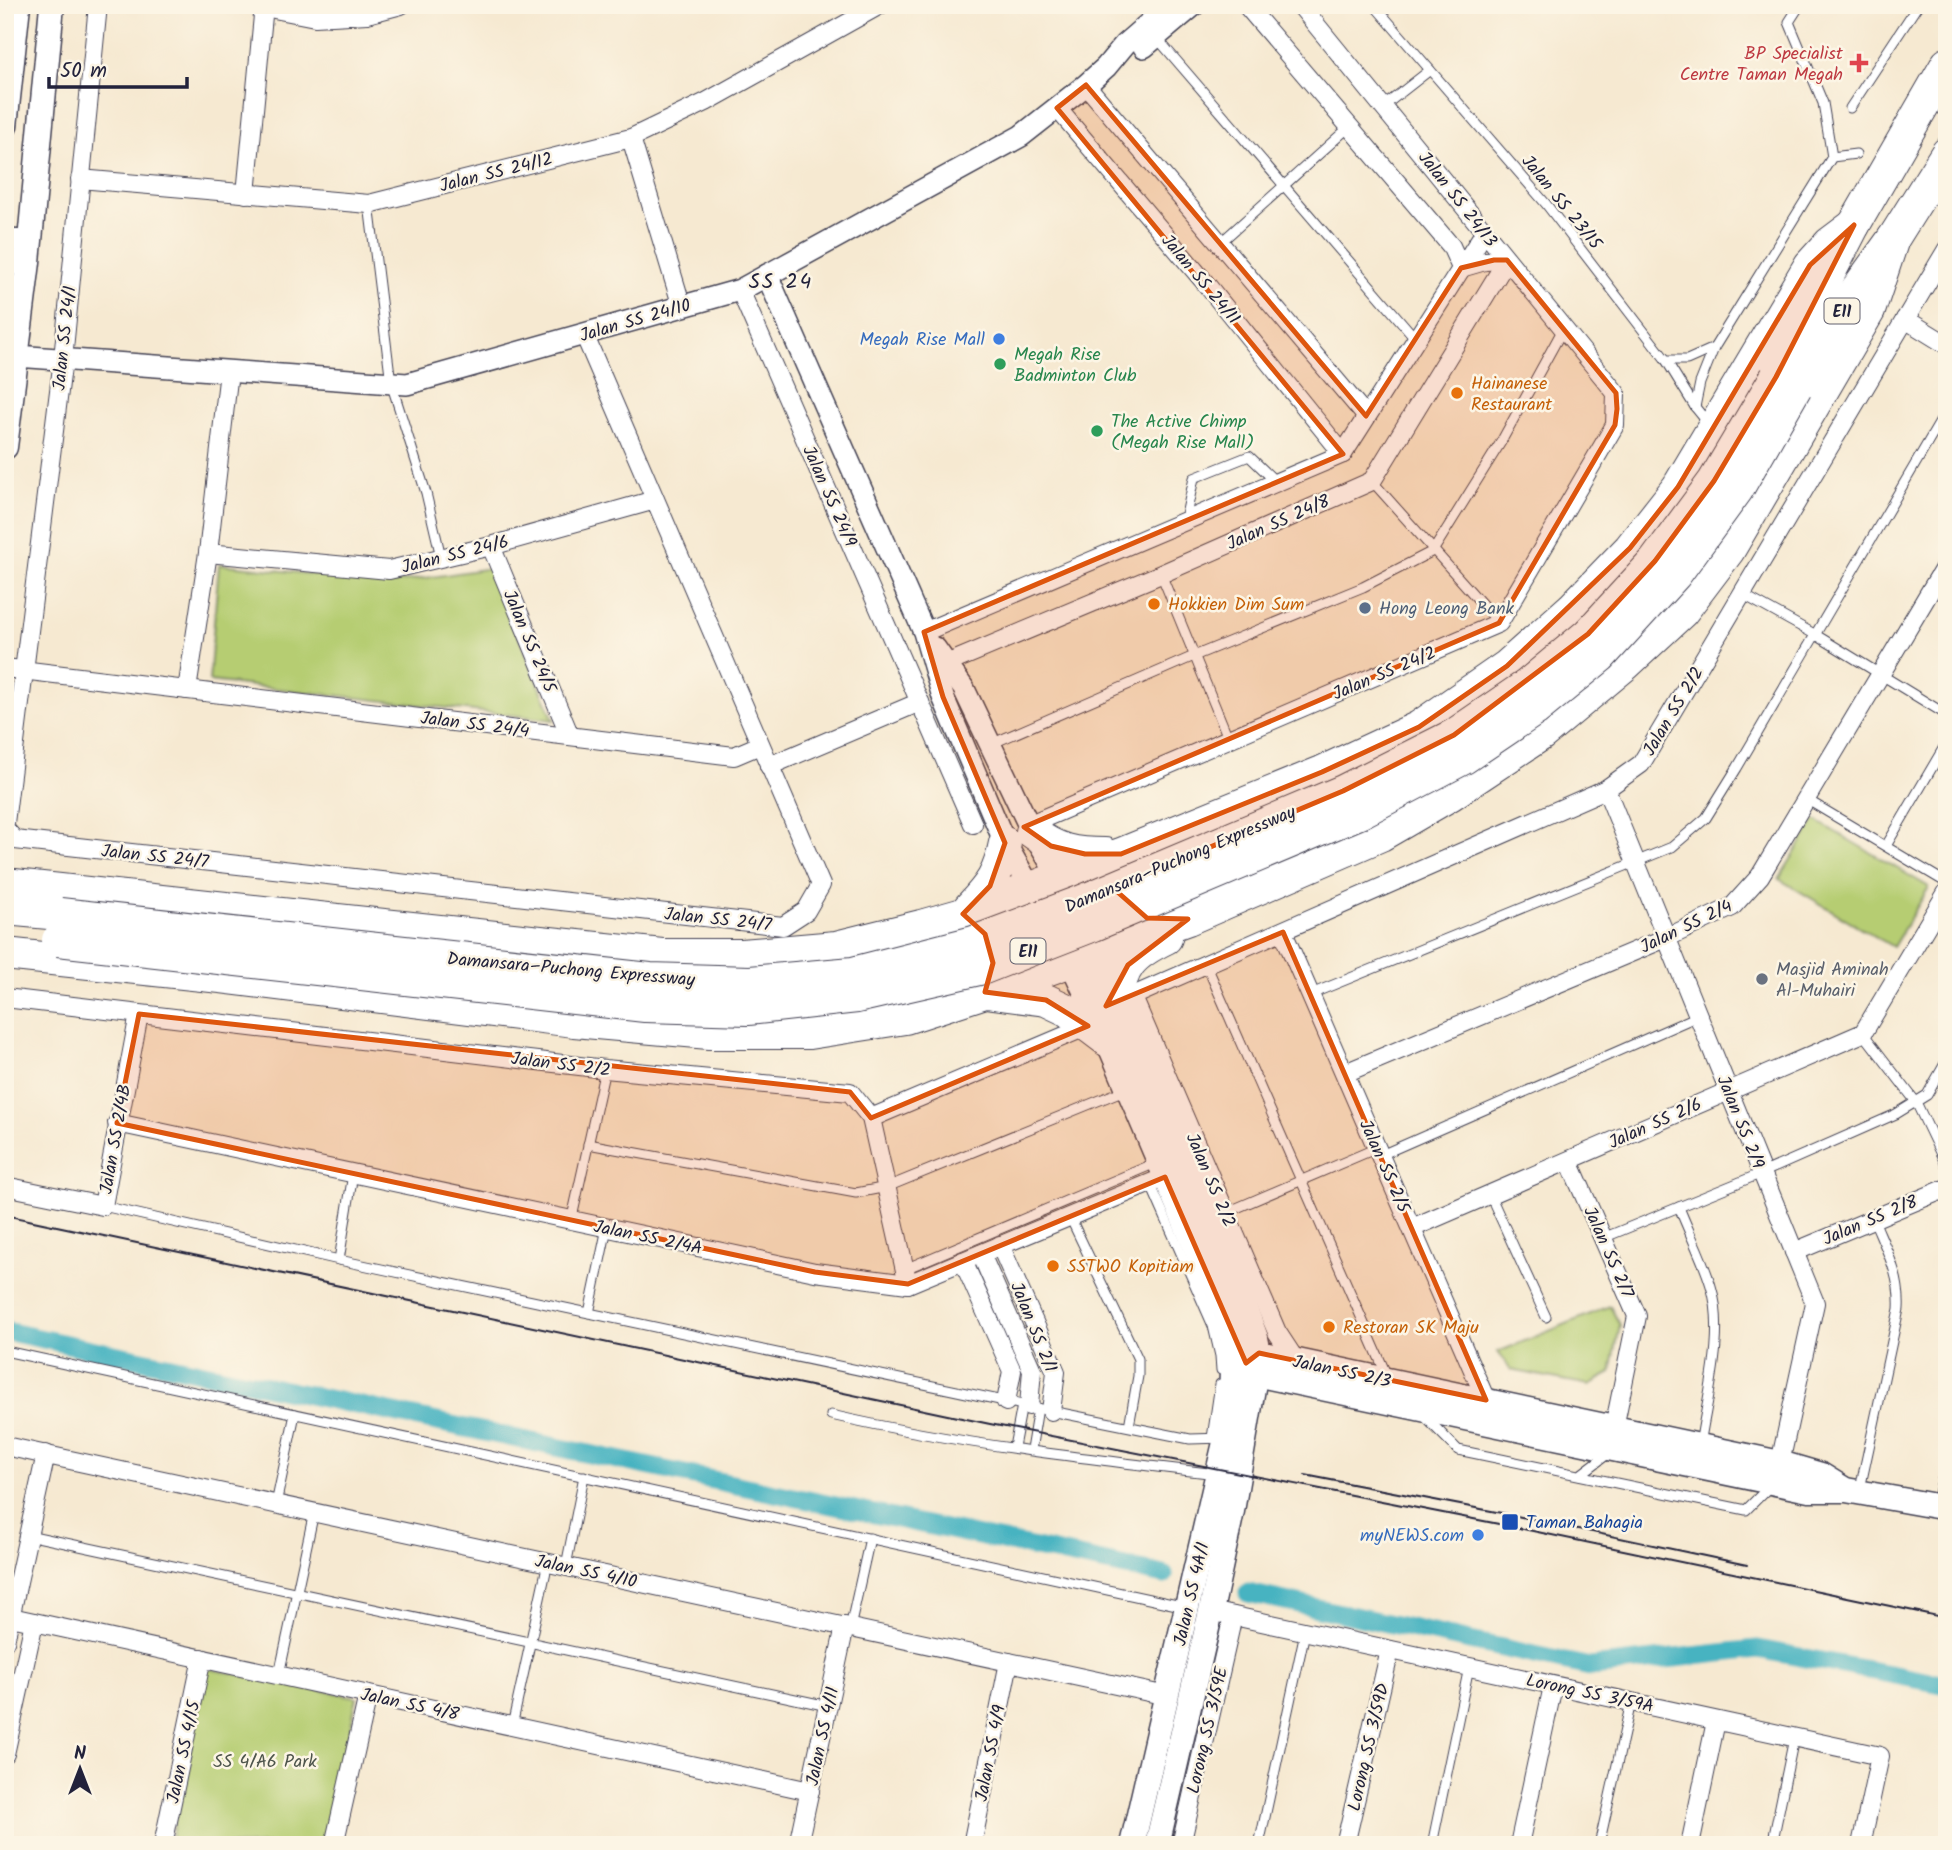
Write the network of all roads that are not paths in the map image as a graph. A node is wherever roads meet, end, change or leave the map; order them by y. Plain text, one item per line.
1 (18, 5) edge
2 (52, 5) edge
3 (98, 5) edge
4 (401, 5) edge
5 (880, 5) edge
6 (1170, 5) edge
7 (1194, 5) edge
8 (1246, 5) edge
9 (1300, 5) edge
10 (1374, 5) edge
11 (1800, 5) edge
12 (1918, 5) edge
13 (264, 6) edge
14 (1156, 36) junction
15 (1947, 64) edge
16 (1106, 67) junction
17 (1430, 70) junction
18 (1086, 85) junction
19 (1384, 106) junction
20 (1057, 108) junction
21 (1850, 108) dead end
22 (5, 126) edge
23 (1349, 127) junction
24 (631, 138) junction
25 (1947, 153) edge
26 (1856, 154) dead end
27 (1832, 158) junction
28 (80, 179) junction
29 (1284, 186) junction
30 (246, 194) junction
31 (369, 204) junction
32 (1854, 225) junction
33 (1484, 233) junction
34 (1893, 239) junction
35 (1219, 244) junction
36 (1947, 249) edge
37 (17, 251) edge
38 (1507, 260) junction
39 (1461, 268) junction
40 (767, 275) junction
41 (740, 290) junction
42 (682, 307) junction
43 (1905, 319) junction
44 (1563, 329) junction
45 (584, 334) junction
46 (1416, 339) junction
47 (1947, 345) edge
48 (1714, 348) junction
49 (16, 356) junction
50 (63, 359) junction
51 (1666, 360) junction
52 (229, 371) junction
53 (1786, 382) junction
54 (391, 383) junction
55 (1947, 410) edge
56 (1366, 416) junction
57 (1704, 418) junction
58 (5, 447) edge
59 (1343, 454) junction
60 (1372, 481) junction
61 (1276, 482) junction
62 (655, 500) junction
63 (1185, 520) junction
64 (491, 546) junction
65 (1433, 551) junction
66 (208, 553) junction
67 (441, 557) junction
68 (1947, 563) edge
69 (1161, 574) junction
70 (1742, 594) junction
71 (1499, 623) junction
72 (924, 632) junction
73 (1816, 635) junction
74 (1194, 656) junction
75 (946, 664) junction
76 (5, 668) edge
77 (24, 670) junction
78 (1880, 674) junction
79 (187, 690) junction
80 (920, 702) junction
81 (1947, 715) edge
82 (570, 736) junction
83 (1229, 740) junction
84 (1947, 742) edge
85 (991, 744) junction
86 (760, 745) junction
87 (769, 766) junction
88 (1606, 789) junction
89 (1807, 799) junction
90 (5, 823) edge
91 (973, 824) dead end
92 (5, 829) edge
93 (1022, 833) junction
94 (1886, 846) junction
95 (1121, 853) junction
96 (1635, 862) junction
97 (1044, 882) junction
98 (1947, 883) edge
99 (5, 884) edge
100 (1947, 892) edge
101 (5, 909) edge
102 (963, 914) junction
103 (1188, 919) junction
104 (59, 927) junction
105 (1283, 932) junction
106 (5, 934) edge
107 (1666, 938) junction
108 (5, 954) edge
109 (1083, 956) junction
110 (1206, 964) junction
111 (985, 992) junction
112 (1311, 994) junction
113 (5, 998) edge
114 (1124, 999) junction
115 (139, 1014) junction
116 (1698, 1016) junction
117 (1863, 1033) junction
118 (1098, 1034) junction
119 (1947, 1060) edge
120 (605, 1069) junction
121 (1345, 1073) junction
122 (1128, 1088) junction
123 (1729, 1091) junction
124 (1916, 1102) junction
125 (871, 1118) junction
126 (117, 1124) junction
127 (588, 1144) junction
128 (1379, 1152) junction
129 (1569, 1161) junction
130 (1947, 1167) edge
131 (1762, 1172) junction
132 (353, 1174) junction
133 (1157, 1174) junction
134 (1299, 1181) junction
135 (5, 1186) edge
136 (887, 1187) junction
137 (1945, 1194) edge
138 (1490, 1195) junction
139 (103, 1206) junction
140 (1679, 1207) junction
141 (1225, 1213) junction
142 (1070, 1217) junction
143 (1874, 1220) junction
144 (571, 1222) junction
145 (607, 1228) junction
146 (1412, 1228) junction
147 (1603, 1238) junction
148 (1000, 1245) junction
149 (1794, 1252) junction
150 (981, 1254) junction
151 (339, 1260) junction
152 (963, 1261) junction
153 (907, 1277) junction
154 (589, 1313) junction
155 (1546, 1317) dead end
156 (1233, 1341) junction
157 (6, 1353) edge
158 (1296, 1361) junction
159 (1253, 1363) junction
160 (1389, 1381) junction
161 (1231, 1399) junction
162 (1486, 1400) junction
163 (1029, 1406) junction
164 (1418, 1409) junction
165 (296, 1413) junction
166 (831, 1415) dead end
167 (1129, 1426) junction
168 (1219, 1438) junction
169 (1614, 1439) junction
170 (5, 1446) edge
171 (1699, 1446) junction
172 (1014, 1447) junction
173 (1031, 1450) junction
174 (46, 1454) junction
175 (1777, 1473) junction
176 (1218, 1474) junction
177 (1580, 1475) junction
178 (584, 1476) junction
179 (1947, 1478) edge
180 (1852, 1491) junction
181 (276, 1504) junction
182 (1944, 1508) edge
183 (314, 1512) junction
184 (29, 1535) junction
185 (870, 1538) junction
186 (548, 1562) junction
187 (566, 1566) junction
188 (297, 1592) junction
189 (1211, 1612) junction
190 (11, 1617) junction
191 (34, 1622) junction
192 (848, 1627) junction
193 (1306, 1632) junction
194 (5, 1642) edge
195 (530, 1643) junction
196 (1390, 1650) junction
197 (202, 1658) junction
198 (1009, 1662) junction
199 (1469, 1667) junction
200 (279, 1675) junction
201 (1553, 1686) junction
202 (368, 1695) junction
203 (1167, 1696) junction
204 (1631, 1702) junction
205 (828, 1706) junction
206 (1716, 1721) junction
207 (512, 1726) junction
208 (1794, 1738) junction
209 (5, 1754) edge
210 (810, 1791) junction
211 (163, 1845) edge
212 (334, 1845) edge
213 (798, 1845) edge
214 (972, 1845) edge
215 (1132, 1845) edge
216 (1157, 1845) edge
217 (1181, 1845) edge
218 (1259, 1845) edge
219 (1345, 1845) edge
220 (1432, 1845) edge
221 (1519, 1845) edge
222 (1600, 1845) edge
223 (1690, 1845) edge
224 (1772, 1845) edge
225 (1861, 1845) edge

1 - 22 main road
2 - 37 main road
3 - 28 street, Jalan SS 24/1
4 - 13 street
5 - 24 street, Jalan SS 24/12
6 - 16 street, Jalan SS 24/10
7 - 14 street
8 - 23 street
9 - 19 street, Jalan SS 24/13
10 - 17 lane, Jalan SS 23/15
11 - 27 lane
12 - 21 lane
13 - 30 street
14 - 16 street
14 - 29 lane
15 - 32 highway, Damansara–Puchong Expressway / E11
16 - 18 street, Jalan SS 24/10
17 - 19 lane
17 - 51 lane, Jalan SS 23/15
18 - 20 street, Jalan SS 24/10
18 - 35 street
19 - 33 street, Jalan SS 24/13
20 - 40 street, Jalan SS 24/10
20 - 59 street, Jalan SS 24/11
23 - 29 lane
23 - 39 street
24 - 31 street, Jalan SS 24/12
24 - 42 street
25 - 34 highway, Damansara–Puchong Expressway / E11
26 - 27 lane
27 - 48 lane
28 - 30 street, Jalan SS 24/12
28 - 50 street, Jalan SS 24/1
29 - 35 lane
29 - 46 lane
30 - 31 street, Jalan SS 24/12
31 - 54 lane
32 - 53 highway, Damansara–Puchong Expressway / E11
32 - 57 highway
33 - 38 street, Jalan SS 24/13
33 - 39 street
34 - 53 highway, Damansara–Puchong Expressway / E11
34 - 103 highway
35 - 56 street
36 - 43 street, Jalan SS 2/2
37 - 49 main road
38 - 39 street
38 - 44 street, Jalan SS 24/13
38 - 60 street
39 - 46 street
40 - 41 street, Jalan SS 24/10
40 - 72 street, Jalan SS 24/9
41 - 42 street, Jalan SS 24/10
41 - 80 street, Jalan SS 24/9
42 - 45 street, Jalan SS 24/10
43 - 47 street
43 - 70 street, Jalan SS 2/2
44 - 65 lane
44 - 71 street, Jalan SS 24/13
45 - 54 street, Jalan SS 24/10
45 - 62 street, Jalan SS 24/7
46 - 56 street
48 - 51 lane
48 - 57 lane
49 - 50 street, Jalan SS 24/10
49 - 58 main road
50 - 52 street, Jalan SS 24/10
50 - 77 street, Jalan SS 24/1
51 - 57 lane, Jalan SS 23/15
52 - 54 street, Jalan SS 24/10
52 - 66 street
53 - 104 highway, Damansara–Puchong Expressway / E11, bridge
54 - 67 lane
55 - 73 lane
56 - 59 street
57 - 95 highway
59 - 61 street, Jalan SS 24/8
60 - 65 lane
60 - 69 street, Jalan SS 24/8
61 - 63 street, Jalan SS 24/8
61 - 63 lane
62 - 64 street, Jalan SS 24/6
62 - 86 street, Jalan SS 24/7
63 - 72 street, Jalan SS 24/8
64 - 67 street, Jalan SS 24/6
64 - 82 street, Jalan SS 24/5
65 - 71 lane
65 - 74 lane
66 - 67 street, Jalan SS 24/6
66 - 79 street
68 - 78 street, Jalan SS 2/4
69 - 74 lane
69 - 75 street, Jalan SS 24/8
70 - 73 lane
70 - 88 street, Jalan SS 2/2
71 - 83 street, Jalan SS 24/2
72 - 75 street, Jalan SS 24/9
72 - 93 street, Jalan SS 24/9
73 - 78 lane
73 - 96 lane
74 - 83 lane
74 - 85 lane
75 - 85 street, Jalan SS 24/9
76 - 77 street, Jalan SS 24/4
77 - 79 street, Jalan SS 24/4
77 - 90 street
78 - 81 lane
78 - 89 street, Jalan SS 2/4
79 - 82 street, Jalan SS 24/4
80 - 87 street
80 - 91 street, Jalan SS 24/9
82 - 86 street, Jalan SS 24/4
83 - 93 street, Jalan SS 24/2
84 - 94 lane
85 - 93 street, Jalan SS 24/9
86 - 87 street, Jalan SS 24/7
87 - 92 street, Jalan SS 24/7
88 - 96 street, Jalan SS 2/9
88 - 105 street, Jalan SS 2/2
89 - 94 lane
89 - 107 street, Jalan SS 2/4
93 - 95 highway
93 - 97 street, Jalan SS 24/9
93 - 97 street, Jalan SS 24/9
93 - 102 highway
94 - 98 lane
95 - 97 highway
95 - 103 highway
96 - 107 street, Jalan SS 2/9
96 - 112 lane
97 - 102 highway
97 - 109 main road
99 - 102 highway
100 - 117 street
101 - 104 highway, E11
102 - 111 highway
103 - 109 highway
103 - 114 highway
104 - 106 highway, E11
105 - 110 street, Jalan SS 2/2
105 - 112 street, Jalan SS 2/5
107 - 116 street, Jalan SS 2/9
107 - 121 street, Jalan SS 2/4
108 - 111 highway
109 - 111 highway
109 - 114 main road
109 - 118 main road
110 - 114 street, Jalan SS 2/2
110 - 134 lane
111 - 118 highway
112 - 121 street, Jalan SS 2/5
113 - 115 street, Jalan SS 2/2
114 - 141 street, Jalan SS 2/2
114 - 159 main road
115 - 120 street, Jalan SS 2/2
115 - 126 street, Jalan SS 2/4B
116 - 123 street, Jalan SS 2/9
116 - 128 lane
117 - 123 street, Jalan SS 2/6
117 - 124 lane
118 - 122 main road
118 - 125 street
119 - 124 lane
120 - 125 street, Jalan SS 2/2
120 - 127 lane
121 - 128 street, Jalan SS 2/5
122 - 133 main road
122 - 136 lane
123 - 129 street, Jalan SS 2/6
123 - 131 street, Jalan SS 2/9
124 - 130 lane
124 - 131 lane
125 - 136 street
126 - 132 street, Jalan SS 2/4A
126 - 139 street, Jalan SS 2/4B
127 - 136 lane
127 - 144 lane
128 - 134 lane
128 - 146 street, Jalan SS 2/5
129 - 138 street, Jalan SS 2/6
129 - 147 street, Jalan SS 2/7
131 - 140 lane
131 - 149 street, Jalan SS 2/9
132 - 144 street, Jalan SS 2/4A
132 - 151 lane
133 - 142 street, Jalan SS 2/4A
133 - 153 lane
133 - 156 main road
133 - 168 lane
134 - 141 lane
134 - 160 lane
135 - 139 street, Jalan SS 2/4B
136 - 153 street
137 - 143 street, Jalan SS 2/8
138 - 146 street, Jalan SS 2/6
138 - 155 lane
139 - 151 lane
140 - 147 lane
140 - 171 lane
141 - 158 street, Jalan SS 2/2
142 - 148 street, Jalan SS 2/4A
142 - 167 lane
143 - 149 street, Jalan SS 2/8
143 - 180 lane
144 - 145 street, Jalan SS 2/4A
145 - 153 street, Jalan SS 2/4A
145 - 154 lane
146 - 162 street, Jalan SS 2/5
147 - 169 street, Jalan SS 2/7
148 - 150 street, Jalan SS 2/4A
148 - 163 street, Jalan SS 2/1
149 - 175 street, Jalan SS 2/9
150 - 152 street, Jalan SS 2/4A
150 - 163 street, Jalan SS 2/1
151 - 154 lane
152 - 153 street, Jalan SS 2/4A
152 - 163 street
154 - 163 lane
156 - 159 main road
156 - 161 main road, Jalan SS 4A/1
157 - 165 lane
158 - 159 main road, Jalan SS 2/3
158 - 160 main road, Jalan SS 2/3
159 - 161 main road
159 - 164 main road, Jalan SS 2/3
159 - 189 main road, Jalan SS 4A/1
160 - 162 main road, Jalan SS 2/3
161 - 168 main road, Jalan SS 4A/1
162 - 169 main road, Jalan SS 2/3
163 - 167 lane
163 - 172 lane
163 - 173 lane
164 - 169 main road, Jalan SS 2/3
164 - 177 lane
165 - 178 lane
165 - 181 lane
166 - 172 lane
167 - 168 lane
168 - 176 main road, Jalan SS 4A/1
169 - 171 main road, Jalan SS 2/3
169 - 175 main road, Jalan SS 2/3
169 - 177 lane
170 - 174 street, Jalan SS 4/10
171 - 175 main road, Jalan SS 2/3
172 - 173 lane
173 - 176 lane
174 - 181 street, Jalan SS 4/10
174 - 184 street
175 - 177 lane
175 - 180 main road, Jalan SS 2/3
176 - 189 main road, Jalan SS 4A/1
178 - 185 lane
178 - 187 lane
179 - 182 street
180 - 182 main road, Jalan SS 2/3
181 - 183 street, Jalan SS 4/10
183 - 186 street, Jalan SS 4/10
183 - 188 lane
184 - 188 lane
184 - 190 street
185 - 189 lane
185 - 192 lane
186 - 187 street, Jalan SS 4/10
186 - 195 lane
187 - 192 street, Jalan SS 4/10
188 - 195 lane
188 - 200 lane
189 - 193 street, Lorong SS 3/59A
189 - 203 main road, Jalan SS 4A/1
189 - 216 main road, Jalan SS 4A/1
189 - 217 street, Lorong SS 3/59E
190 - 191 street, Jalan SS 4/8
190 - 194 street
191 - 197 street, Jalan SS 4/8
191 - 209 street
192 - 198 street, Jalan SS 4/10
192 - 205 street, Jalan SS 4/11
193 - 196 street, Lorong SS 3/59A
193 - 218 lane
195 - 205 lane
195 - 207 lane
196 - 199 street, Lorong SS 3/59A
196 - 219 street, Lorong SS 3/59D
197 - 200 street, Jalan SS 4/8
197 - 211 street, Jalan SS 4/15
198 - 203 street, Jalan SS 4/10
198 - 214 street, Jalan SS 4/9
199 - 201 street, Lorong SS 3/59A
199 - 220 lane
200 - 202 street, Jalan SS 4/8
201 - 204 street, Lorong SS 3/59A
201 - 221 street
202 - 207 street, Jalan SS 4/8
202 - 212 street
203 - 215 main road, Jalan SS 4A/1
204 - 206 street, Lorong SS 3/59A
204 - 222 lane
205 - 210 street, Jalan SS 4/11
206 - 208 street, Lorong SS 3/59A
206 - 223 street
207 - 210 street, Jalan SS 4/8
208 - 224 lane
208 - 225 street, Lorong SS 3/59A
210 - 213 street, Jalan SS 4/11

